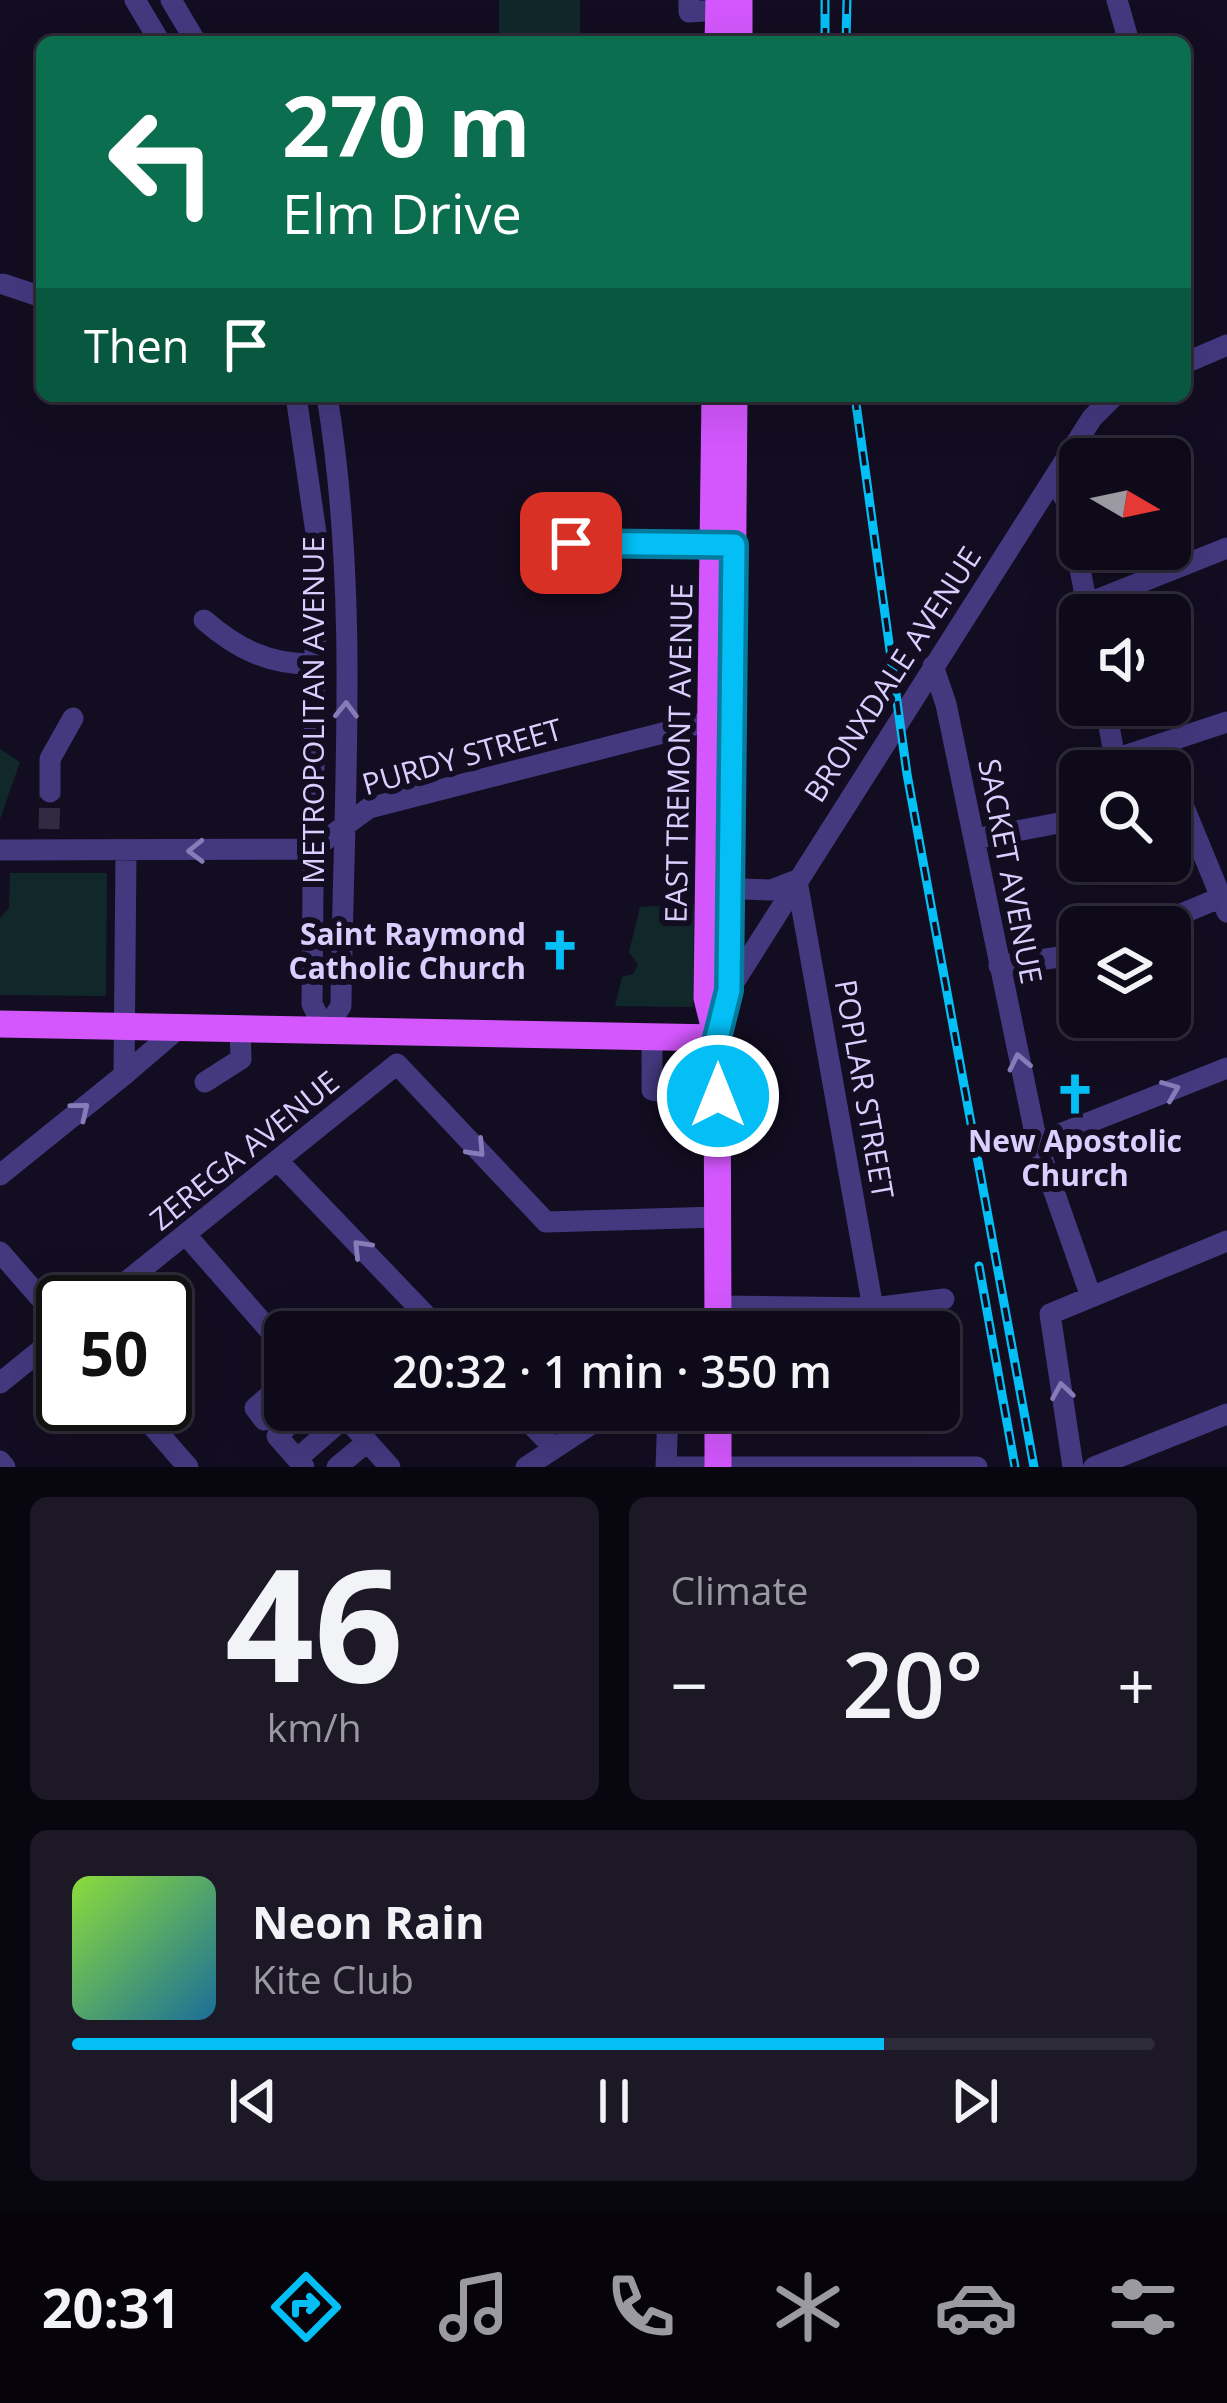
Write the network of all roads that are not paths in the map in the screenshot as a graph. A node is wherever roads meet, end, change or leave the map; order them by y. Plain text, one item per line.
1 (135, 0) edge
2 (171, 0) edge
3 (689, 0) edge
4 (1117, 0) edge
5 (727, 21) edge
6 (156, 36) edge
7 (192, 36) edge
8 (1128, 36) edge
9 (3, 284) edge
10 (36, 295) edge
11 (1227, 345) edge
12 (1191, 360) edge
13 (297, 402) edge
14 (328, 402) edge
15 (715, 402) edge
16 (734, 402) edge
17 (1108, 402) edge
18 (1054, 478) junction
19 (343, 527) junction
20 (315, 528) junction
21 (571, 543) dead end
22 (723, 545) junction
23 (1227, 548) edge
24 (1085, 594) edge
25 (1122, 594) edge
26 (204, 620) dead end
27 (314, 664) junction
28 (933, 667) junction
29 (73, 718) dead end
30 (1227, 722) edge
31 (722, 724) junction
32 (1166, 746) junction
33 (1158, 750) edge
34 (1167, 750) edge
35 (50, 792) tunnel mouth
36 (1059, 823) edge
37 (344, 826) junction
38 (1191, 833) edge
39 (974, 838) junction
40 (313, 849) junction
41 (0, 850) edge
42 (127, 852) junction
43 (797, 880) junction
44 (719, 888) junction
45 (1225, 902) edge
46 (1191, 913) edge
47 (1059, 957) edge
48 (999, 967) junction
49 (729, 990) junction
50 (0, 1024) edge
51 (124, 1027) junction
52 (180, 1027) junction
53 (240, 1028) junction
54 (326, 1030) junction
55 (397, 1030) junction
56 (652, 1038) junction
57 (717, 1038) junction
58 (397, 1064) junction
59 (1227, 1068) edge
60 (124, 1075) junction
61 (205, 1082) dead end
62 (718, 1113) junction
63 (1036, 1143) junction
64 (278, 1161) junction
65 (0, 1175) edge
66 (719, 1217) junction
67 (186, 1235) junction
68 (1227, 1240) edge
69 (0, 1252) edge
70 (135, 1275) edge
71 (1090, 1294) junction
72 (36, 1295) edge
73 (944, 1299) dead end
74 (873, 1308) junction
75 (422, 1311) edge
76 (718, 1311) edge
77 (831, 1311) edge
78 (264, 1324) edge
79 (36, 1352) edge
80 (0, 1383) edge
81 (264, 1400) edge
82 (1227, 1414) edge
83 (263, 1420) dead end
84 (157, 1431) edge
85 (282, 1431) edge
86 (327, 1431) edge
87 (358, 1431) edge
88 (537, 1431) edge
89 (579, 1431) edge
90 (667, 1431) edge
91 (718, 1431) edge
92 (367, 1442) junction
93 (553, 1447) junction
94 (300, 1463) edge
95 (718, 1466) edge
96 (188, 1467) edge
97 (338, 1467) edge
98 (389, 1467) edge
99 (526, 1467) edge
100 (666, 1467) edge
101 (976, 1467) edge
102 (1073, 1467) edge
103 (1094, 1467) edge

1 - 6 street
2 - 7 street
3 - 5 street
4 - 8 street
9 - 10 street
11 - 12 street
13 - 20 street, METROPOLITAN AVENUE
14 - 19 street, METROPOLITAN AVENUE
15 - 22 main road, EAST TREMONT AVENUE
16 - 22 main road, EAST TREMONT AVENUE
17 - 18 street, BRONXDALE AVENUE
18 - 24 street
18 - 28 street, BRONXDALE AVENUE
19 - 20 street
37 -> 19 street, METROPOLITAN AVENUE
20 - 27 street, METROPOLITAN AVENUE
21 - 22 street
22 - 31 main road, EAST TREMONT AVENUE
23 - 25 street
26 - 27 street
27 - 40 street, METROPOLITAN AVENUE
28 - 39 street, SACKET AVENUE
28 - 43 street, BRONXDALE AVENUE
29 - 35 street
30 - 32 street
31 - 37 street, PURDY STREET
31 - 44 main road, EAST TREMONT AVENUE
32 - 33 street
32 - 34 street
36 - 39 street
37 - 40 street, PURDY STREET
37 - 54 street, METROPOLITAN AVENUE
38 - 45 street
39 - 48 street, SACKET AVENUE
40 -> 42 street
40 - 54 street, METROPOLITAN AVENUE
41 - 42 street
42 - 51 street
43 - 44 street
43 - 49 street, BRONXDALE AVENUE
43 - 74 street, POPLAR STREET
44 - 49 main road, EAST TREMONT AVENUE
44 - 57 main road, EAST TREMONT AVENUE
45 - 46 street
47 - 48 street
63 -> 48 street, SACKET AVENUE
49 - 57 main road, EAST TREMONT AVENUE
50 - 51 main road
51 - 52 main road
51 - 60 street
52 - 53 main road
52 - 60 street
53 - 54 main road
53 - 61 street
54 - 55 main road
55 - 56 main road
55 - 58 street
56 - 57 main road
56 - 62 street
57 - 62 main road, EAST TREMONT AVENUE
58 - 64 street, ZEREGA AVENUE
58 -> 66 street
63 -> 59 street
65 -> 60 street
62 - 66 main road, EAST TREMONT AVENUE
63 - 71 street, SACKET AVENUE
64 - 67 street, ZEREGA AVENUE
75 -> 64 street
66 - 76 main road, EAST TREMONT AVENUE
67 - 70 street, ZEREGA AVENUE
67 - 78 street
68 - 71 street
69 - 72 street
102 -> 71 street
73 - 74 street
74 - 77 street
79 - 80 street
81 - 83 street
82 - 103 street
84 - 96 street
85 - 94 street
86 - 94 street
87 - 92 street
88 - 93 street
89 - 93 street
90 - 100 street
91 - 95 main road
92 - 97 street
92 - 98 street
93 - 99 street
95 - 100 street
95 - 101 street

